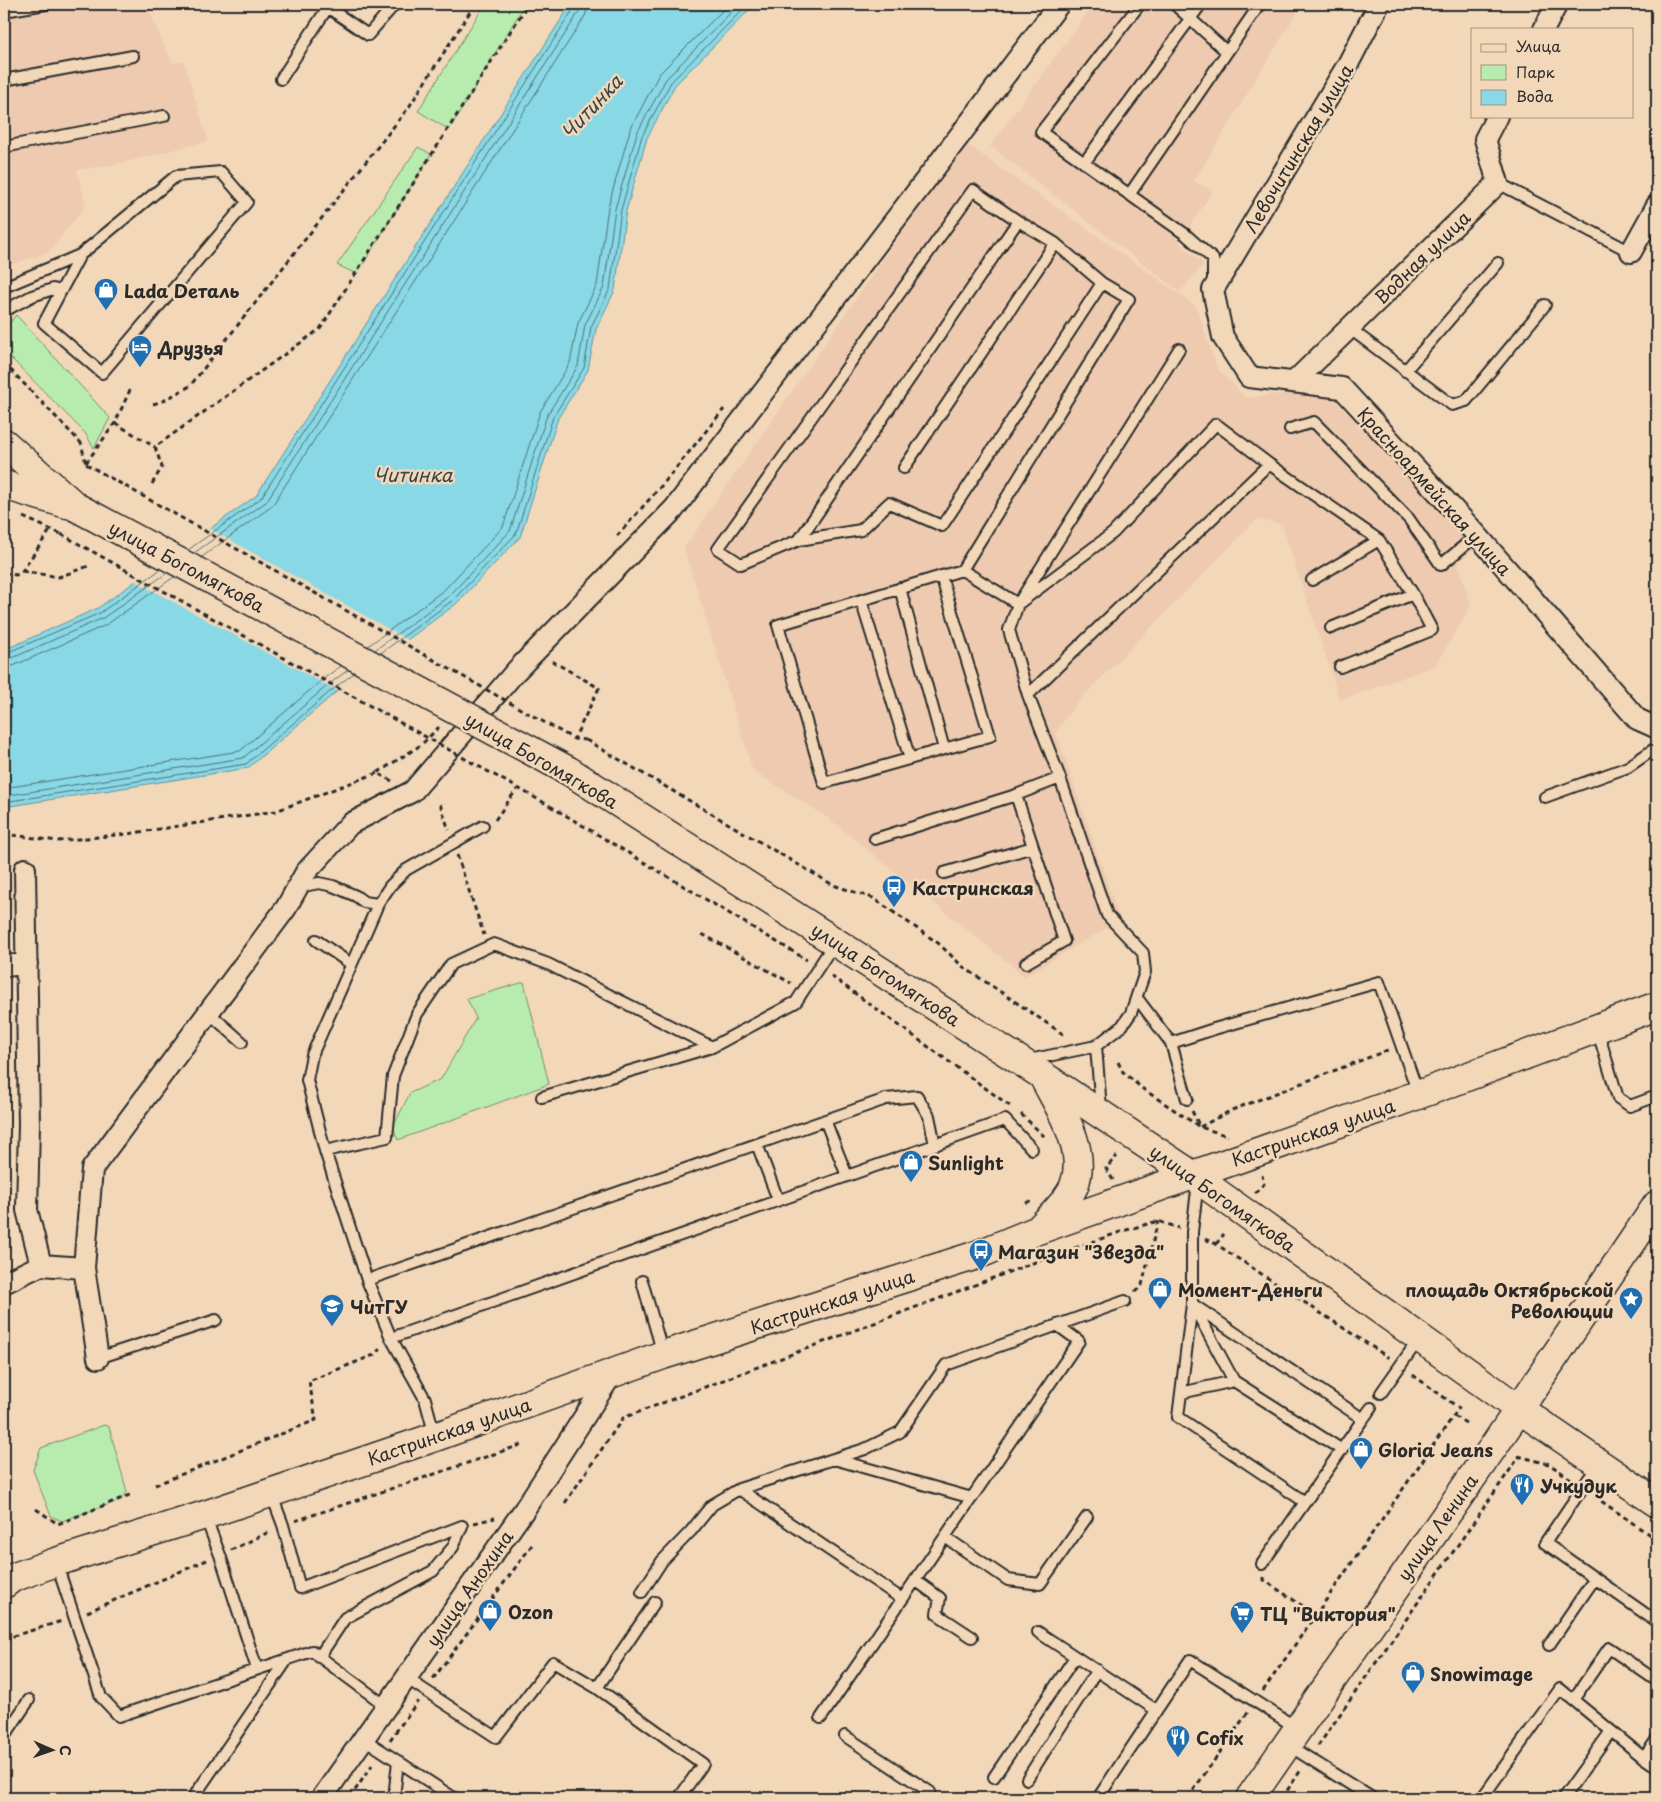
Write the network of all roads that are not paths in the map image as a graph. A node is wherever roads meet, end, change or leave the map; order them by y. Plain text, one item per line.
1 (46, 4) edge
2 (395, 4) edge
3 (1059, 4) edge
4 (1140, 4) edge
5 (1174, 4) edge
6 (1201, 4) edge
7 (1260, 4) edge
8 (1379, 4) edge
9 (1557, 4) edge
10 (326, 6) edge
11 (4, 11) edge
12 (1190, 18) junction
13 (1545, 28) edge
14 (1227, 52) junction
15 (133, 56) dead end
16 (281, 79) dead end
17 (4, 80) edge
18 (164, 116) dead end
19 (1496, 118) edge
20 (4, 147) edge
21 (1084, 163) junction
22 (1498, 182) junction
23 (1129, 194) junction
24 (1657, 205) edge
25 (1018, 221) junction
26 (1055, 243) junction
27 (1631, 252) joint
28 (80, 255) junction
29 (1498, 263) dead end
30 (1102, 283) junction
31 (4, 287) edge
32 (1213, 290) junction
33 (61, 291) junction
34 (1544, 305) dead end
35 (4, 311) edge
36 (1349, 328) junction
37 (1179, 348) dead end
38 (1405, 371) junction
39 (1294, 382) junction
40 (1290, 430) dead end
41 (4, 443) edge
42 (1270, 464) junction
43 (904, 468) dead end
44 (4, 485) edge
45 (76, 507) junction
46 (1477, 535) junction
47 (799, 540) junction
48 (1379, 540) junction
49 (962, 570) junction
50 (942, 576) junction
51 (1312, 580) dead end
52 (900, 588) junction
53 (1413, 594) junction
54 (861, 600) junction
55 (1018, 604) junction
56 (1331, 628) dead end
57 (1340, 667) dead end
58 (1028, 695) junction
59 (1657, 728) edge
60 (1657, 747) edge
61 (944, 749) junction
62 (910, 759) junction
63 (1060, 778) junction
64 (1016, 795) junction
65 (1545, 797) dead end
66 (484, 826) dead end
67 (874, 839) dead end
68 (1033, 846) junction
69 (25, 869) dead end
70 (944, 873) dead end
71 (297, 888) junction
72 (378, 904) junction
73 (316, 940) dead end
74 (836, 941) junction
75 (1026, 963) dead end
76 (27, 964) junction
77 (352, 964) junction
78 (4, 966) edge
79 (1137, 998) junction
80 (1657, 1006) edge
81 (208, 1012) junction
82 (1597, 1028) junction
83 (242, 1042) dead end
84 (1171, 1043) junction
85 (1096, 1046) junction
86 (712, 1047) junction
87 (1032, 1068) junction
88 (1418, 1095) junction
89 (1657, 1096) edge
90 (542, 1097) dead end
91 (1187, 1099) road end
92 (1102, 1114) junction
93 (825, 1120) junction
94 (757, 1144) junction
95 (935, 1145) junction
96 (1032, 1149) dead end
97 (325, 1151) junction
98 (847, 1176) junction
99 (1195, 1177) junction
100 (778, 1200) junction
101 (1657, 1205) edge
102 (1038, 1230) junction
103 (41, 1265) junction
104 (84, 1268) junction
105 (367, 1280) junction
106 (642, 1281) dead end
107 (4, 1282) edge
108 (1125, 1301) road end
109 (1192, 1304) junction
110 (216, 1320) dead end
111 (1057, 1325) junction
112 (391, 1338) junction
113 (1419, 1338) junction
114 (664, 1355) junction
115 (98, 1358) joint
116 (612, 1374) junction
117 (1234, 1381) junction
118 (1181, 1393) junction
119 (1381, 1393) dead end
120 (1371, 1408) dead end
121 (1518, 1409) junction
122 (1363, 1419) junction
123 (435, 1437) junction
124 (1342, 1450) junction
125 (833, 1459) junction
126 (1600, 1463) junction
127 (740, 1489) junction
128 (271, 1492) junction
129 (972, 1498) junction
130 (1305, 1502) junction
131 (1657, 1503) edge
132 (205, 1515) junction
133 (1087, 1518) dead end
134 (945, 1537) junction
135 (56, 1562) junction
136 (1262, 1564) road end
137 (1595, 1578) junction
138 (915, 1580) junction
139 (4, 1584) edge
140 (642, 1592) dead end
141 (902, 1599) junction
142 (655, 1602) dead end
143 (1657, 1622) edge
144 (1038, 1632) dead end
145 (972, 1637) dead end
146 (1549, 1645) dead end
147 (319, 1657) junction
148 (1075, 1657) junction
149 (288, 1660) junction
150 (258, 1669) junction
151 (1097, 1670) junction
152 (406, 1678) junction
153 (1657, 1681) edge
154 (597, 1688) junction
155 (29, 1700) dead end
156 (1573, 1700) junction
157 (386, 1706) junction
158 (1156, 1710) junction
159 (820, 1718) dead end
160 (1611, 1731) junction
161 (846, 1736) dead end
162 (4, 1737) edge
163 (364, 1739) junction
164 (1657, 1739) edge
165 (1298, 1744) junction
166 (1644, 1758) junction
167 (398, 1761) junction
168 (1657, 1767) edge
169 (994, 1777) dead end
170 (1027, 1779) dead end
171 (930, 1792) dead end
172 (193, 1798) edge
173 (322, 1798) edge
174 (394, 1798) edge
175 (454, 1798) edge
176 (678, 1798) edge
177 (1098, 1798) edge
178 (1250, 1798) edge
179 (1372, 1798) edge
180 (1482, 1798) edge
181 (1563, 1798) edge

1 - 11 lane
2 - 10 lane
3 - 71 street
4 - 21 lane
5 - 12 lane
6 - 12 lane
7 - 14 lane
8 - 32 street, Левочитинская улица
9 - 13 street
10 - 16 lane
12 - 14 lane
12 - 21 lane
14 - 23 lane
15 - 17 lane
18 - 20 lane
19 - 22 street
21 - 23 lane
22 - 27 lane
22 - 36 street, Водная улица
23 - 32 lane
24 - 27 street
25 - 26 lane
25 - 47 lane
25 - 47 lane
26 - 30 lane
26 - 43 lane
28 - 31 lane
28 - 33 lane
28 - 33 lane
29 - 38 lane
30 - 47 lane
30 - 49 lane
32 - 39 street, Красноармейская улица
33 - 35 lane
34 - 38 lane
36 - 38 lane
36 - 39 street, Водная улица
37 - 55 lane
39 - 46 street, Красноармейская улица
40 - 46 lane
41 - 45 main road
42 - 48 lane
42 - 55 lane
42 - 58 lane
44 - 45 main road
45 - 74 main road, улица Богомягкова, bridge
46 - 59 street, Красноармейская улица
48 - 51 lane
48 - 53 lane
49 - 50 lane
49 - 55 lane
50 - 52 lane
50 - 61 lane
52 - 54 lane
52 - 61 lane
53 - 56 lane
53 - 57 lane
54 - 62 lane
54 - 62 lane
55 - 58 lane
58 - 63 lane
60 - 65 lane
61 - 62 lane
63 - 64 lane
63 - 79 lane
64 - 67 lane
64 - 68 lane
66 - 72 lane
68 - 70 lane
68 - 75 lane
69 - 76 street
71 - 72 lane
71 - 81 street
72 - 77 lane
73 - 77 lane
74 - 86 lane
74 - 87 main road, улица Богомягкова
76 - 78 street
76 - 103 street
77 - 97 lane
79 - 84 lane
79 - 85 lane
80 - 82 main road, Кастринская улица
81 - 83 lane
81 - 104 street
82 - 88 main road, Кастринская улица
82 - 89 lane
84 - 88 lane
84 - 91 lane
85 - 87 lane
85 - 92 lane
86 - 90 lane
86 - 97 lane
87 - 92 main road, улица Богомягкова
87 - 102 main road
88 - 99 main road, Кастринская улица
92 - 99 main road, улица Богомягкова
93 - 94 lane
93 - 95 lane
93 - 98 lane
94 - 100 lane
94 - 105 lane
95 - 96 lane
95 - 98 lane
97 - 105 lane
98 - 100 lane
99 - 102 main road, Кастринская улица
99 - 109 lane
99 - 113 main road, улица Богомягкова
100 - 112 lane
101 - 121 main road, улица Ленина
102 - 114 main road, Кастринская улица
103 - 104 street
103 - 107 street
104 - 115 street
105 - 112 lane
106 - 114 lane
108 - 111 lane
109 - 117 lane
109 - 118 lane
109 - 122 lane
110 - 115 lane
111 - 125 lane
111 - 129 lane
112 - 123 lane
113 - 119 lane
113 - 121 main road, улица Богомягкова
114 - 116 main road, Кастринская улица
116 - 123 main road, Кастринская улица
116 - 152 street, улица Анохина
117 - 118 lane
117 - 124 lane
118 - 130 lane
120 - 122 lane
121 - 126 main road, улица Богомягкова
121 - 165 main road, улица Ленина
122 - 124 lane
123 - 128 main road, Кастринская улица
124 - 130 lane
125 - 127 lane
125 - 129 lane
126 - 131 main road, улица Богомягкова
126 - 137 lane
127 - 140 lane
127 - 141 lane
128 - 132 main road, Кастринская улица
128 - 147 lane
129 - 134 lane
130 - 136 lane
132 - 135 main road, Кастринская улица
132 - 150 lane
133 - 134 lane
134 - 138 lane
135 - 139 main road, Кастринская улица
135 - 150 lane
137 - 143 lane
137 - 146 lane
138 - 141 lane
138 - 145 lane
141 - 159 lane
142 - 154 lane
144 - 148 lane
147 - 149 lane
147 - 157 lane
148 - 151 lane
148 - 169 lane
149 - 150 lane
149 - 172 lane
151 - 158 lane
151 - 170 lane
152 - 154 lane
152 - 157 street, улица Анохина
153 - 156 lane
154 - 176 lane
155 - 162 lane
156 - 160 lane
156 - 180 lane
157 - 163 street, улица Анохина
158 - 165 lane
158 - 177 lane
160 - 166 lane
160 - 181 lane
161 - 171 lane
163 - 167 lane
163 - 173 street, улица Анохина
164 - 166 lane
165 - 178 main road, улица Ленина
165 - 179 lane
166 - 168 lane
167 - 174 lane
167 - 175 lane

